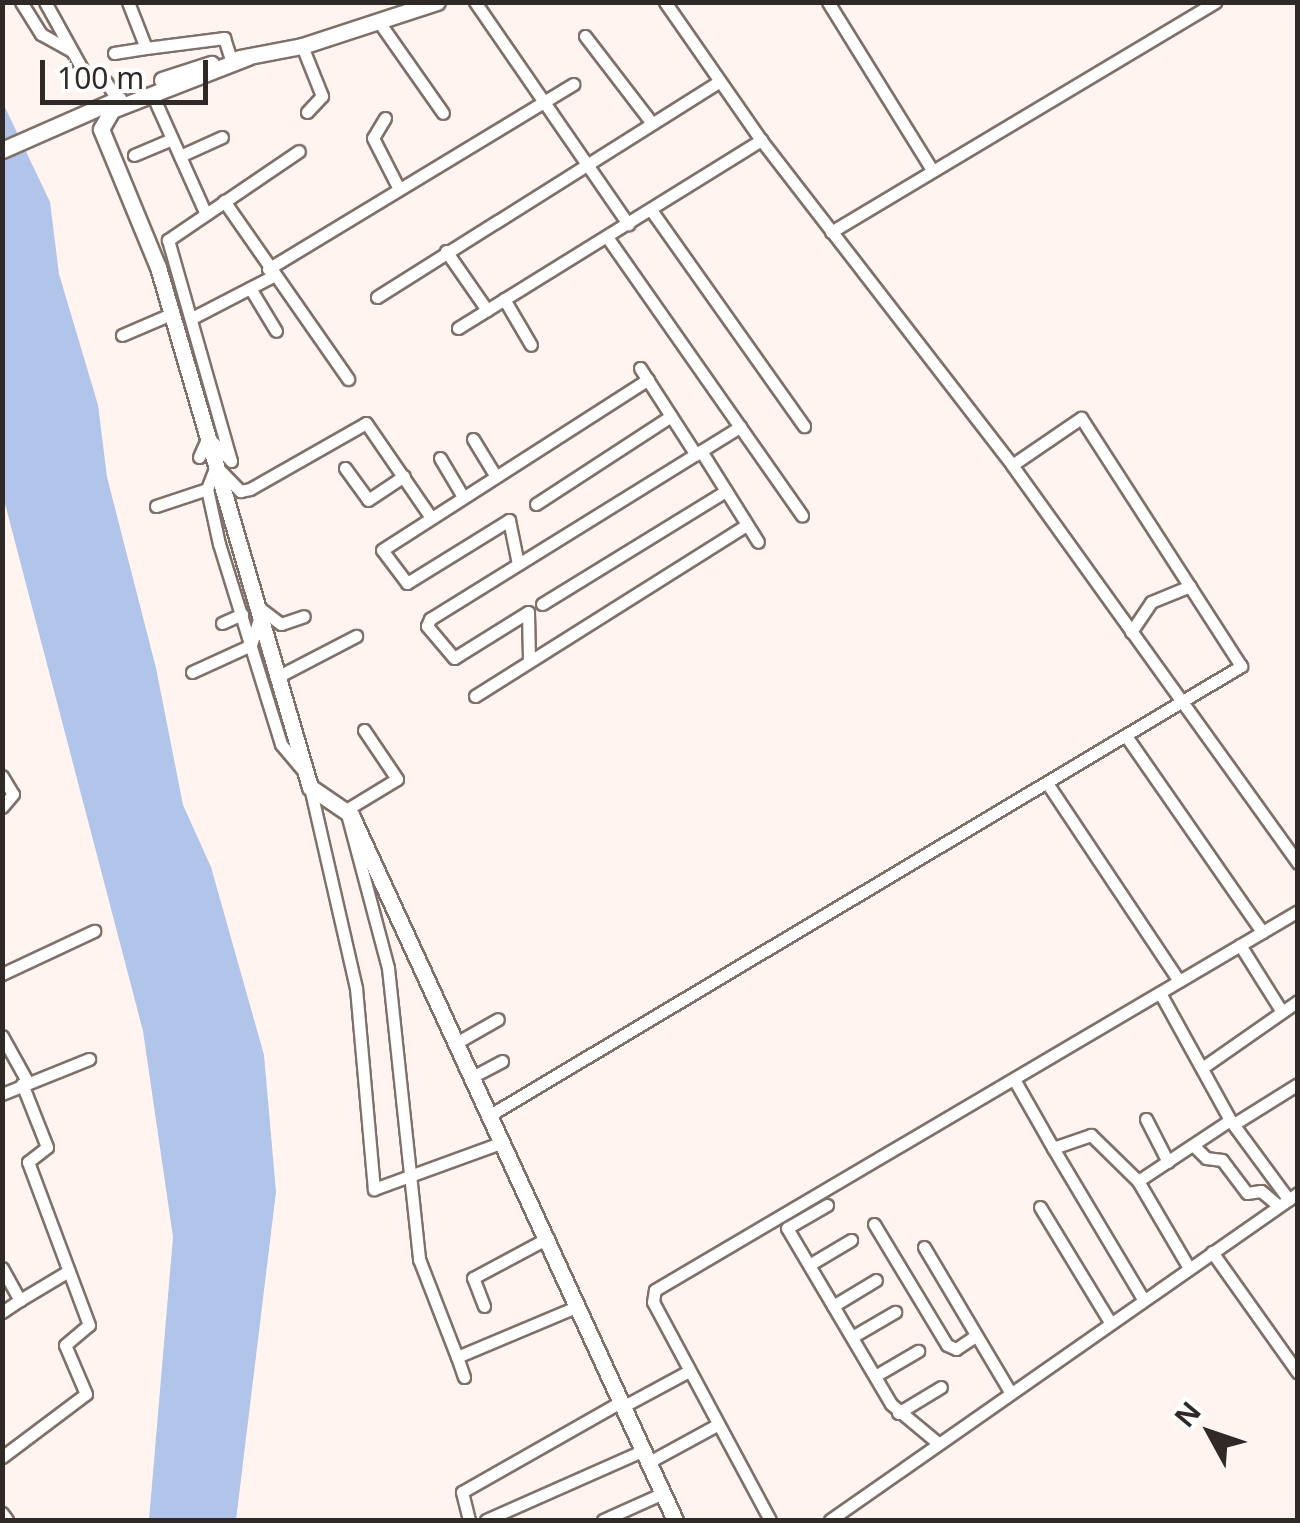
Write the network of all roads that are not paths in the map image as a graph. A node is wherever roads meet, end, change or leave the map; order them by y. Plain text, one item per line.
1 (21, 2) edge
2 (45, 2) edge
3 (128, 2) edge
4 (436, 2) edge
5 (475, 2) edge
6 (665, 2) edge
7 (828, 2) edge
8 (1216, 2) edge
9 (54, 9) edge
10 (379, 22) junction
11 (585, 36) dead end
12 (302, 46) junction
13 (146, 48) junction
14 (75, 53) junction
15 (114, 53) dead end
16 (248, 56) junction
17 (230, 60) junction
18 (718, 82) junction
19 (572, 84) dead end
20 (152, 94) junction
21 (116, 99) junction
22 (544, 102) junction
23 (308, 112) dead end
24 (443, 112) dead end
25 (385, 118) dead end
26 (651, 122) junction
27 (222, 138) dead end
28 (172, 139) junction
29 (761, 140) junction
30 (2, 150) edge
31 (299, 151) dead end
32 (134, 155) dead end
33 (180, 156) junction
34 (588, 161) junction
35 (932, 170) junction
36 (398, 187) junction
37 (224, 201) junction
38 (651, 210) junction
39 (205, 212) junction
40 (628, 224) junction
41 (831, 232) junction
42 (607, 237) junction
43 (446, 251) junction
44 (271, 272) junction
45 (250, 288) junction
46 (377, 297) dead end
47 (504, 300) junction
48 (487, 310) junction
49 (171, 314) junction
50 (192, 318) junction
51 (458, 328) dead end
52 (276, 330) dead end
53 (122, 335) dead end
54 (531, 344) dead end
55 (348, 379) dead end
56 (670, 416) junction
57 (804, 426) dead end
58 (740, 427) junction
59 (208, 437) junction
60 (473, 439) dead end
61 (698, 453) junction
62 (200, 457) dead end
63 (440, 458) dead end
64 (1012, 465) junction
65 (216, 466) junction
66 (346, 468) dead end
67 (495, 475) junction
68 (404, 476) junction
69 (207, 490) junction
70 (726, 491) junction
71 (462, 495) junction
72 (536, 504) dead end
73 (156, 506) dead end
74 (802, 514) dead end
75 (430, 516) junction
76 (747, 525) junction
77 (758, 542) dead end
78 (518, 564) junction
79 (1190, 586) junction
80 (542, 604) dead end
81 (253, 612) junction
82 (304, 616) dead end
83 (222, 623) dead end
84 (1132, 632) junction
85 (356, 636) dead end
86 (250, 645) junction
87 (529, 660) junction
88 (192, 672) dead end
89 (279, 676) junction
90 (475, 696) dead end
91 (1180, 701) junction
92 (364, 730) dead end
93 (1126, 736) junction
94 (2, 776) edge
95 (308, 780) junction
96 (1046, 783) junction
97 (337, 804) junction
98 (2, 808) edge
99 (1298, 862) edge
100 (1298, 911) edge
101 (94, 931) dead end
102 (1262, 932) junction
103 (1240, 945) junction
104 (2, 974) edge
105 (1179, 981) junction
106 (1160, 993) junction
107 (1298, 1001) edge
108 (1282, 1012) junction
109 (498, 1018) dead end
110 (2, 1036) edge
111 (456, 1043) junction
112 (89, 1060) dead end
113 (502, 1061) dead end
114 (1202, 1068) junction
115 (472, 1077) junction
116 (1016, 1081) junction
117 (25, 1083) junction
118 (1298, 1084) edge
119 (2, 1094) edge
120 (490, 1115) junction
121 (1146, 1119) dead end
122 (1232, 1122) junction
123 (502, 1142) junction
124 (1193, 1145) junction
125 (1053, 1148) junction
126 (1168, 1162) junction
127 (412, 1175) junction
128 (1138, 1181) junction
129 (1288, 1200) edge
130 (827, 1205) dead end
131 (1040, 1208) dead end
132 (874, 1224) dead end
133 (548, 1238) junction
134 (852, 1240) dead end
135 (924, 1246) dead end
136 (1212, 1252) junction
137 (809, 1265) junction
138 (2, 1268) edge
139 (1189, 1268) junction
140 (67, 1272) junction
141 (876, 1280) dead end
142 (1143, 1299) junction
143 (20, 1300) junction
144 (484, 1306) dead end
145 (833, 1306) junction
146 (576, 1307) junction
147 (2, 1312) edge
148 (896, 1312) dead end
149 (1110, 1322) junction
150 (975, 1336) junction
151 (852, 1337) junction
152 (918, 1351) dead end
153 (457, 1357) junction
154 (688, 1371) junction
155 (1298, 1373) edge
156 (874, 1376) junction
157 (464, 1377) dead end
158 (940, 1387) dead end
159 (1010, 1392) junction
160 (623, 1404) junction
161 (898, 1413) junction
162 (717, 1426) junction
163 (938, 1444) junction
164 (646, 1456) junction
165 (2, 1457) edge
166 (663, 1493) junction
167 (2, 1513) edge
168 (7, 1520) edge
169 (469, 1520) edge
170 (486, 1520) edge
171 (603, 1520) edge
172 (675, 1520) edge
173 (770, 1520) edge
174 (830, 1520) edge

1 - 14 street
2 - 9 street
3 - 13 street
4 - 10 street
5 - 22 street
6 - 18 street
7 - 35 street
8 - 35 street
9 - 14 street
10 - 12 street
10 - 24 street
11 - 26 street
12 - 16 street
12 - 23 street
13 - 15 street
13 - 17 street
14 - 21 street
16 - 17 street
16 - 20 street
17 - 21 street
18 - 26 street
18 - 29 street
19 - 22 street
20 - 28 street
20 - 49 street
21 - 30 street
22 - 34 street
22 - 36 street
25 - 36 street
26 - 34 street
27 - 33 street
28 - 32 street
28 - 33 street
29 - 38 street
29 - 41 street
31 - 37 street
33 - 39 street
34 - 40 street
34 - 43 street
35 - 41 street
36 - 44 street
37 - 39 street
37 - 44 street
38 - 40 street
38 - 57 street
39 - 50 street
40 - 42 street
41 - 64 street
42 - 47 street
42 - 58 street
43 - 46 street
43 - 48 street
44 - 45 street
44 - 55 street
45 - 50 street
45 - 52 street
47 - 48 street
47 - 54 street
48 - 51 street
49 - 53 street
49 - 59 street
50 - 59 street
56 - 61 street
56 - 67 street
56 - 72 street
58 - 61 street
58 - 74 street
59 - 62 street
59 - 65 street
60 - 67 street
61 - 70 street
61 - 78 street
63 - 71 street
64 - 79 street
64 - 84 street
65 - 68 street
65 - 69 street
65 - 81 street
66 - 68 street
67 - 71 street
68 - 75 street
69 - 73 street
69 - 81 street
70 - 76 street
70 - 80 street
71 - 75 street
75 - 78 street
76 - 77 street
76 - 87 street
78 - 87 street
79 - 84 street
79 - 91 street
81 - 82 street
81 - 83 street
81 - 86 street
81 - 89 street
84 - 91 street
85 - 89 street
86 - 88 street
86 - 95 street
87 - 90 street
89 - 95 street
91 - 93 street
91 - 99 street
92 - 97 street
93 - 96 street
93 - 102 street
94 - 98 street
95 - 97 street
95 - 127 street
96 - 105 street
96 - 120 street
97 - 111 street
97 - 127 street
100 - 102 street
101 - 104 street
102 - 103 street
103 - 105 street
103 - 108 street
105 - 106 street
106 - 114 street
106 - 116 street
107 - 108 street
108 - 114 street
109 - 111 street
110 - 117 street
111 - 115 street
112 - 117 street
113 - 115 street
114 - 122 street
115 - 120 street
116 - 125 street
116 - 154 street
117 - 119 street
117 - 140 street
118 - 122 street
120 - 123 street
121 - 126 street
122 - 124 street
122 - 129 street
123 - 127 street
123 - 133 street
124 - 126 street
124 - 129 street
125 - 128 street
125 - 142 street
126 - 128 street
127 - 153 street
128 - 139 street
129 - 136 street
130 - 137 street
131 - 149 street
132 - 150 street
133 - 144 street
133 - 146 street
134 - 137 street
135 - 150 street
136 - 139 street
136 - 155 street
137 - 145 street
138 - 143 street
139 - 142 street
140 - 143 street
140 - 165 street
141 - 145 street
142 - 149 street
143 - 147 street
145 - 151 street
146 - 153 street
146 - 160 street
148 - 151 street
149 - 159 street
150 - 159 street
151 - 156 street
152 - 156 street
153 - 157 street
154 - 160 street
154 - 162 street
156 - 161 street
158 - 161 street
159 - 163 street
160 - 164 street
160 - 169 street
161 - 163 street
162 - 164 street
162 - 173 street
163 - 174 street
164 - 166 street
164 - 170 street
166 - 171 street
166 - 172 street
167 - 168 street

